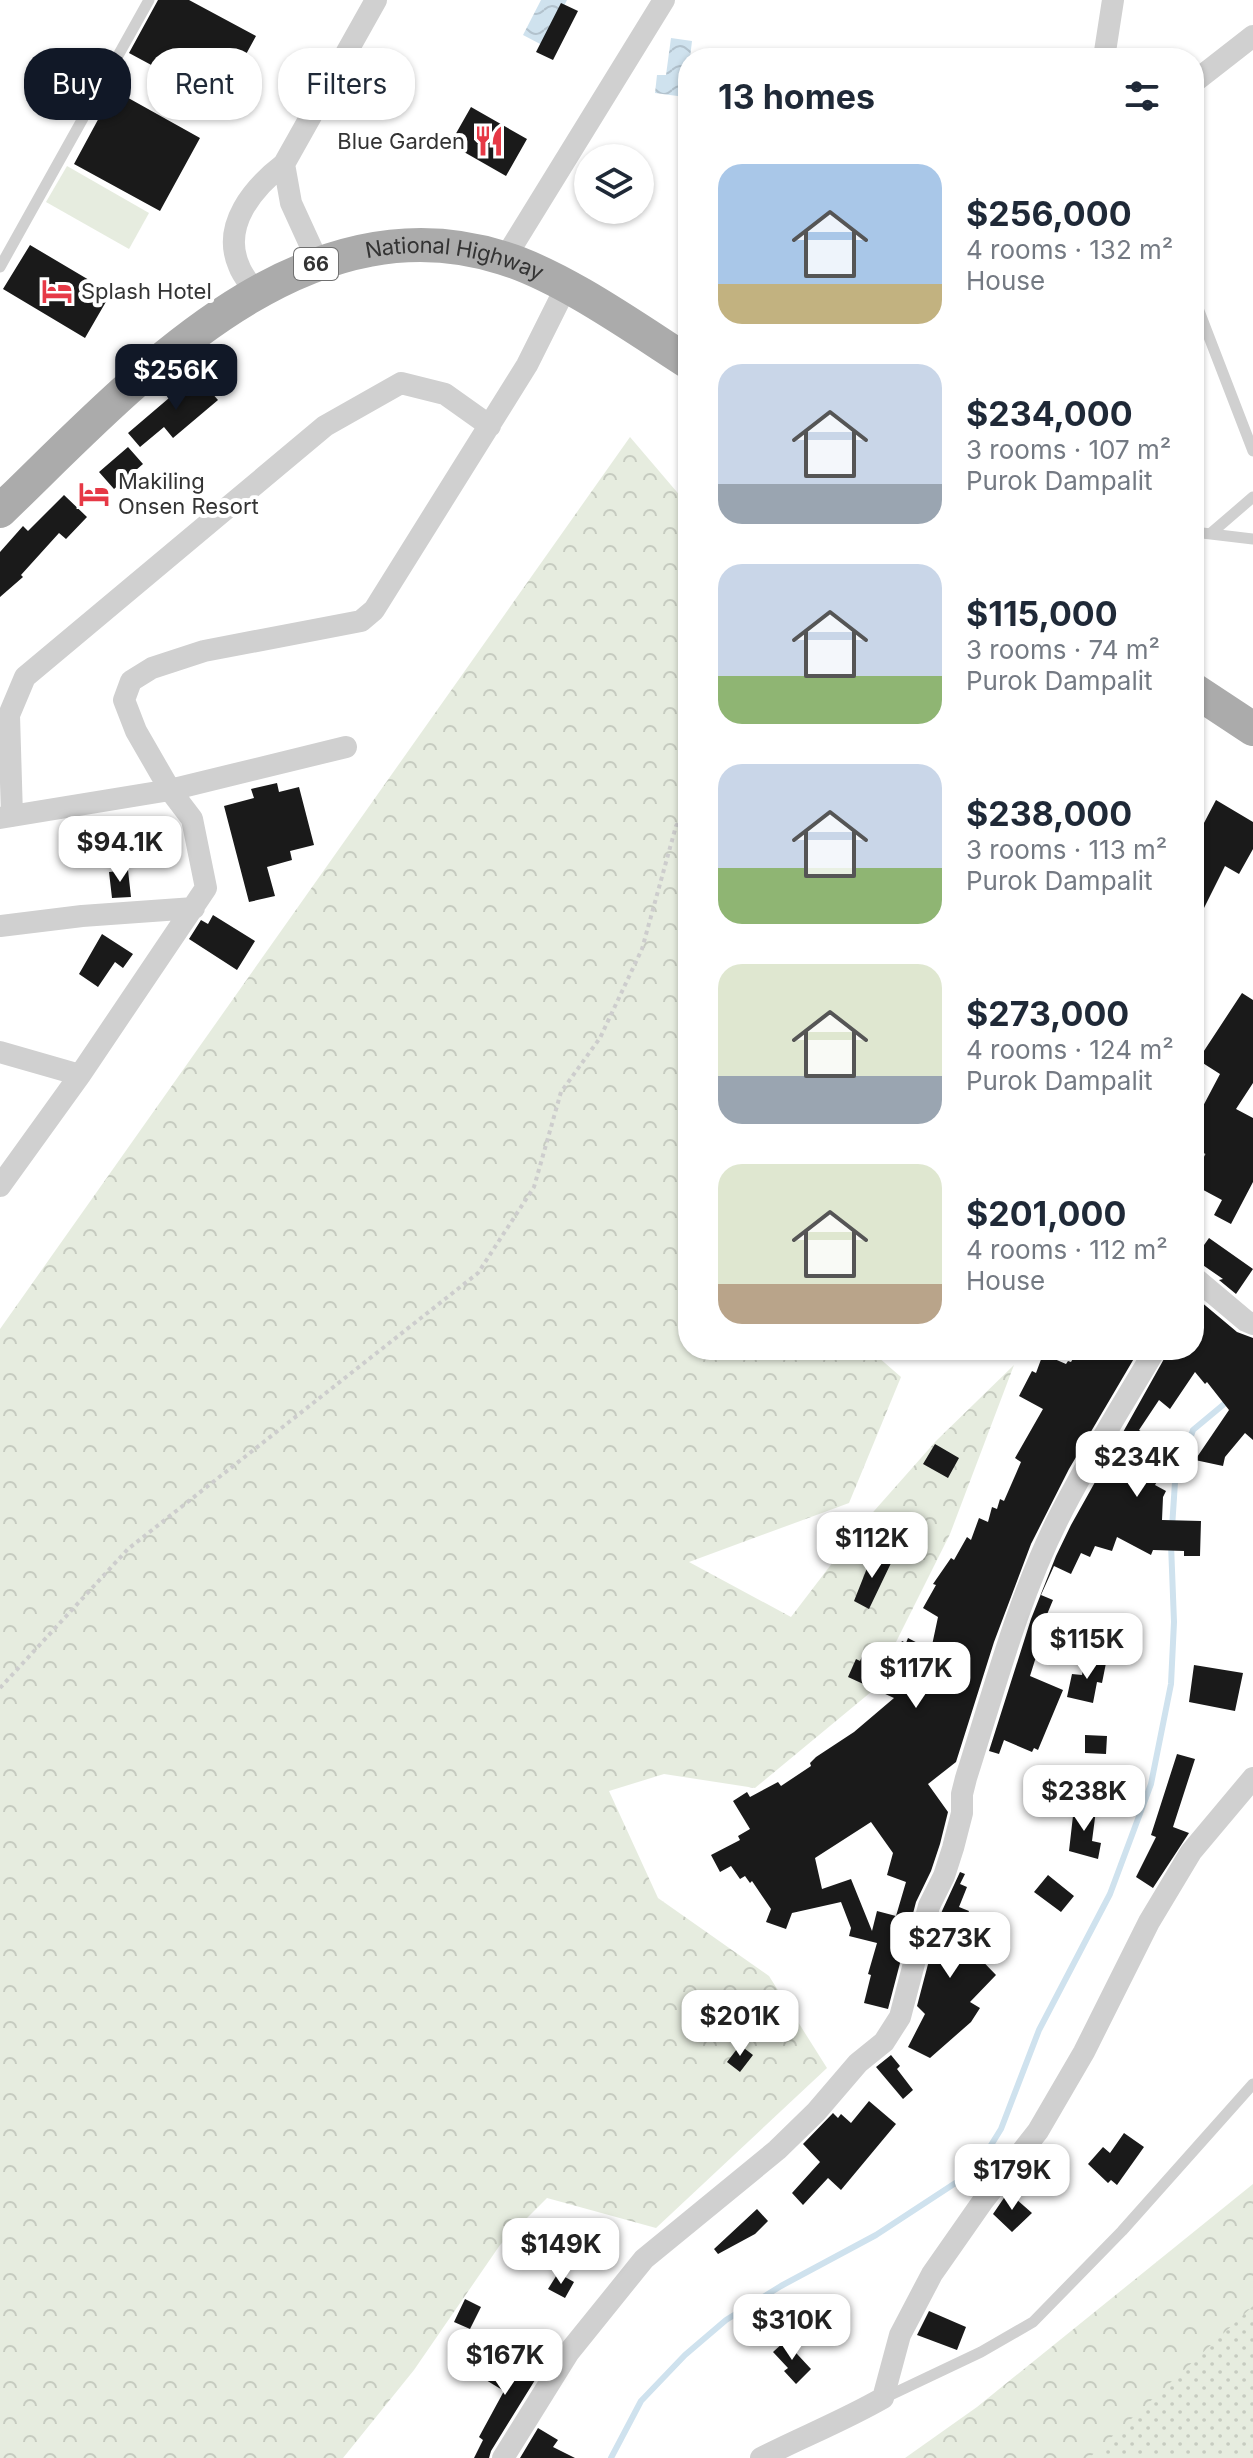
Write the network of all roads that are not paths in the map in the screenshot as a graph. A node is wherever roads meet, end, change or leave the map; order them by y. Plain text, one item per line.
1 (149, 0) edge
2 (376, 0) edge
3 (664, 0) edge
4 (1113, 0) edge
5 (1253, 36) edge
6 (1106, 48) edge
7 (1204, 74) edge
8 (284, 164) junction
9 (505, 258) junction
10 (318, 262) junction
11 (0, 267) edge
12 (566, 287) junction
13 (256, 293) junction
14 (1204, 324) edge
15 (678, 356) edge
16 (490, 426) junction
17 (1253, 451) edge
18 (1253, 497) edge
19 (0, 511) edge
20 (1204, 533) edge
21 (1210, 534) junction
22 (1253, 539) edge
23 (1204, 697) edge
24 (1253, 729) edge
25 (346, 747) dead end
26 (170, 790) junction
27 (6, 817) edge
28 (194, 908) junction
29 (0, 926) edge
30 (0, 1052) edge
31 (80, 1075) junction
32 (0, 1186) edge
33 (1204, 1286) edge
34 (1253, 1324) edge
35 (1149, 1360) edge
36 (1253, 1778) edge
37 (1253, 2084) edge
38 (883, 2398) junction
39 (503, 2458) edge
40 (761, 2458) edge

1 - 11 lane
2 - 8 street
3 - 9 street
4 - 6 street
5 - 7 street
8 - 10 street
8 - 13 street
9 - 10 main road, National Highway / 66
9 - 12 main road, National Highway / 66
10 - 13 main road, National Highway / 66
12 - 15 main road, National Highway / 66
12 - 16 street
13 - 19 main road, National Highway / 66
14 - 17 lane
16 - 26 street
16 - 27 street
18 - 21 lane
20 - 21 lane
21 - 22 lane
23 - 24 main road
25 - 26 street
26 - 27 street
26 - 28 street
28 - 29 street
28 - 31 street
30 - 31 street
31 - 32 street
33 - 34 street
35 - 39 street
36 - 38 street
37 - 38 lane
38 - 40 street

